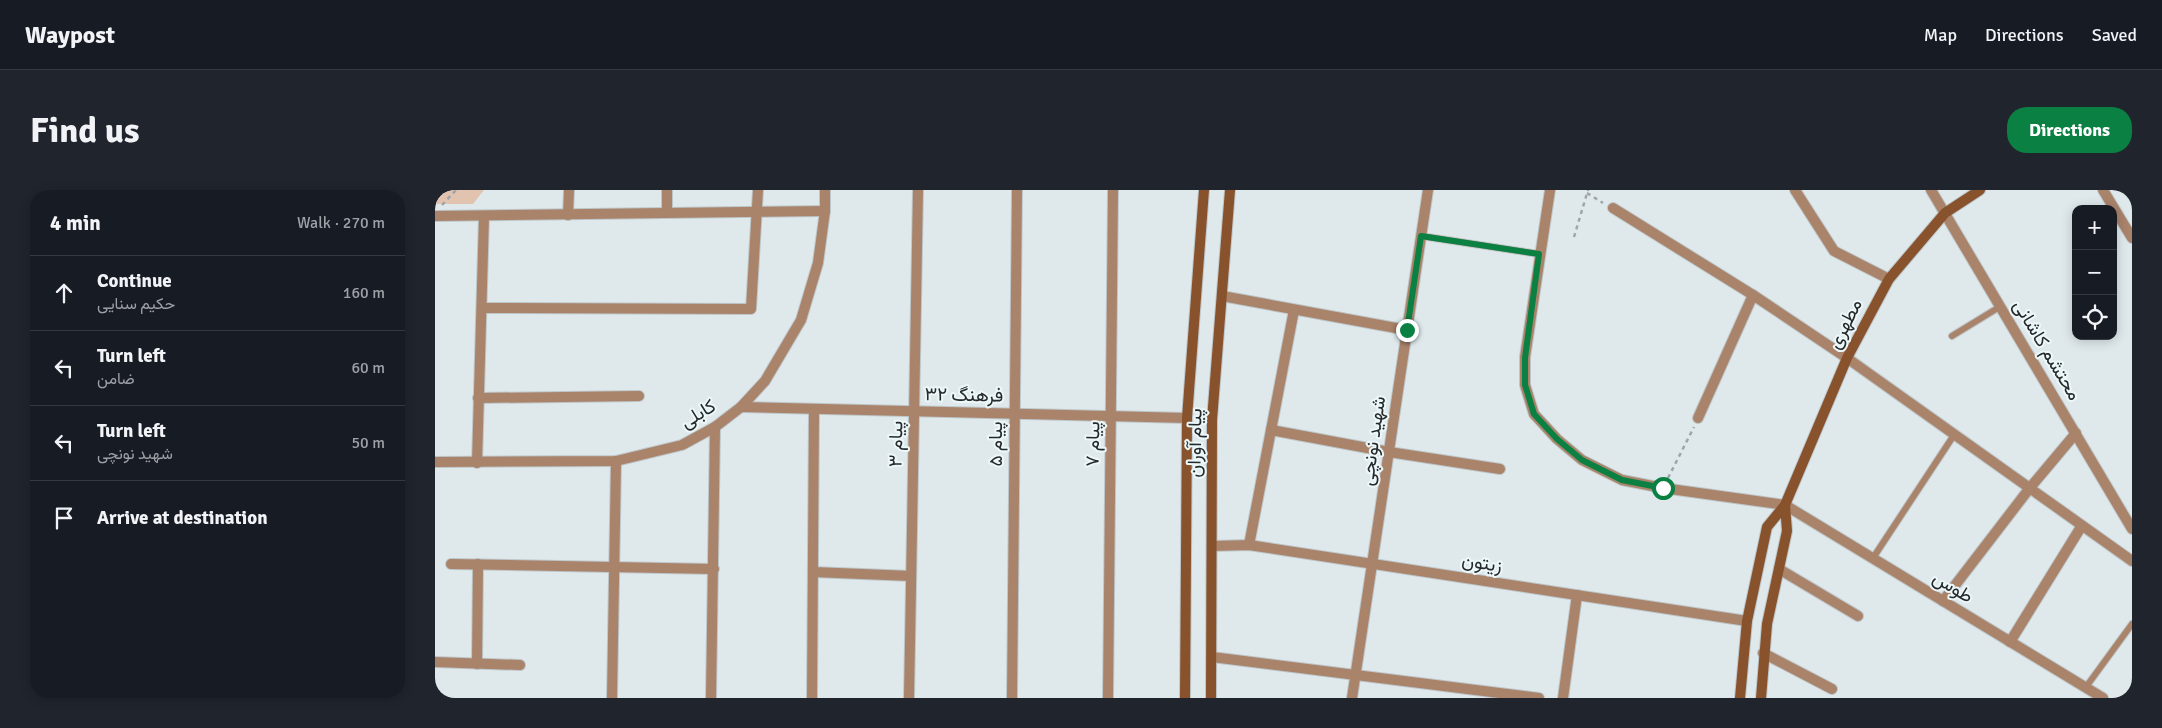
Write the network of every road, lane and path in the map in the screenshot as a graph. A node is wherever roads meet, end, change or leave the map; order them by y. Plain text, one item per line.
1 (455, 190) edge
2 (569, 190) edge
3 (667, 190) edge
4 (758, 190) edge
5 (825, 190) edge
6 (919, 190) edge
7 (1017, 190) edge
8 (1113, 190) edge
9 (1204, 190) edge
10 (1230, 190) edge
11 (1428, 190) edge
12 (1550, 190) edge
13 (1795, 190) edge
14 (1931, 190) edge
15 (1980, 190) edge
16 (2103, 190) edge
17 (1587, 191) edge
18 (1613, 208) joint
19 (825, 211) junction
20 (438, 212) edge
21 (757, 212) junction
22 (667, 213) junction
23 (1945, 213) junction
24 (568, 214) junction
25 (484, 216) junction
26 (1421, 236) junction
27 (1574, 237) dead end
28 (2132, 238) edge
29 (1539, 254) junction
30 (1889, 279) junction
31 (1753, 295) junction
32 (1221, 296) junction
33 (2001, 306) junction
34 (482, 308) junction
35 (1294, 310) junction
36 (1407, 330) junction
37 (1952, 336) dead end
38 (1847, 358) junction
39 (639, 396) dead end
40 (478, 398) junction
41 (741, 407) junction
42 (815, 409) junction
43 (914, 412) junction
44 (1014, 414) junction
45 (1111, 416) junction
46 (1187, 418) junction
47 (1698, 418) joint
48 (715, 426) junction
49 (1271, 430) junction
50 (2076, 433) junction
51 (1954, 435) junction
52 (1389, 452) junction
53 (616, 461) junction
54 (435, 462) edge
55 (477, 463) junction
56 (1500, 469) dead end
57 (1663, 488) junction
58 (2029, 489) junction
59 (1785, 505) junction
60 (2081, 527) junction
61 (2132, 529) edge
62 (1249, 545) junction
63 (1212, 546) junction
64 (1873, 558) junction
65 (2132, 561) edge
66 (451, 564) dead end
67 (478, 564) junction
68 (1372, 564) junction
69 (615, 567) junction
70 (713, 569) junction
71 (1779, 569) junction
72 (813, 572) junction
73 (911, 576) junction
74 (1577, 595) junction
75 (1943, 601) junction
76 (1858, 616) dead end
77 (1747, 621) junction
78 (2132, 624) edge
79 (2010, 642) junction
80 (1763, 654) junction
81 (1212, 658) junction
82 (435, 662) edge
83 (477, 664) junction
84 (520, 665) dead end
85 (1356, 675) junction
86 (2086, 688) junction
87 (1832, 689) dead end
88 (613, 698) edge
89 (711, 698) edge
90 (812, 698) edge
91 (909, 698) edge
92 (1012, 698) edge
93 (1108, 698) edge
94 (1185, 698) edge
95 (1211, 698) edge
96 (1353, 698) edge
97 (1539, 698) edge
98 (1563, 698) edge
99 (1740, 698) edge
100 (1761, 698) edge
101 (2103, 698) edge

1 - 20 path
2 - 24 street
3 - 22 street
4 - 21 street
5 - 19 street, کابلی
6 - 43 street, پیام ۳
7 - 44 street, پیام ۵
8 - 45 street, پیام ۷
9 - 46 main road, پیام آوران
10 - 32 main road, پیام آوران
11 - 26 street, شهید نونچی
12 - 29 street
13 - 30 street
14 - 23 street, محتشم کاشانی
15 - 23 main road, مطهری
16 - 28 street
17 - 18 path
17 - 27 path
18 - 31 street
19 - 21 street
19 - 41 street, کابلی
20 - 25 street
21 - 22 street
21 - 34 street
22 - 24 street
23 - 30 main road, مطهری
23 - 33 street, محتشم کاشانی
24 - 25 street
25 - 34 street
26 - 29 lane
26 - 36 street, شهید نونچی
29 - 57 street
30 - 38 main road, مطهری
31 - 38 street
31 - 47 street
32 - 35 street
32 - 63 main road, پیام آوران
33 - 37 lane
33 - 50 street, محتشم کاشانی
34 - 40 street
35 - 36 street
35 - 49 street
36 - 52 street, شهید نونچی
38 - 51 street
38 - 59 main road, مطهری
39 - 40 street
40 - 55 street
41 - 42 street, فرهنگ ۳۲
41 - 48 street, کابلی
42 - 43 street, فرهنگ ۳۲
42 - 72 street
43 - 44 street, فرهنگ ۳۲
43 - 73 street, پیام ۳
44 - 45 street, فرهنگ ۳۲
44 - 92 street, پیام ۵
45 - 46 street, فرهنگ ۳۲
45 - 93 street, پیام ۷
46 - 94 main road, پیام آوران
47 - 57 path
48 - 53 street, کابلی
48 - 70 street
49 - 52 street
49 - 62 street
50 - 58 street
50 - 61 street, محتشم کاشانی
51 - 58 street
51 - 64 lane
52 - 56 street
52 - 68 street, شهید نونچی
53 - 55 street, کابلی
53 - 69 street
54 - 55 street, کابلی
57 - 59 street
58 - 60 street
58 - 75 street
59 - 64 street, طوس
59 - 71 main road, مطهری
59 - 77 main road, مطهری
60 - 65 street
60 - 79 street
62 - 63 street, زیتون
62 - 68 street, زیتون
63 - 81 main road, پیام آوران
64 - 75 street, طوس
66 - 67 street
67 - 69 street
67 - 83 street
68 - 74 street, زیتون
68 - 85 street, شهید نونچی
69 - 70 street
69 - 88 street
70 - 89 street
71 - 76 street
71 - 80 main road, مطهری
72 - 73 street
72 - 90 street
73 - 91 street, پیام ۳
74 - 77 street, زیتون
74 - 98 street
75 - 79 street, طوس
77 - 99 main road, مطهری
78 - 86 lane
79 - 86 street, طوس
80 - 87 street
80 - 100 main road, مطهری
81 - 85 street
81 - 95 main road, پیام آوران
82 - 83 street
83 - 84 street
85 - 96 street, شهید نونچی
85 - 97 street
86 - 101 street, طوس

